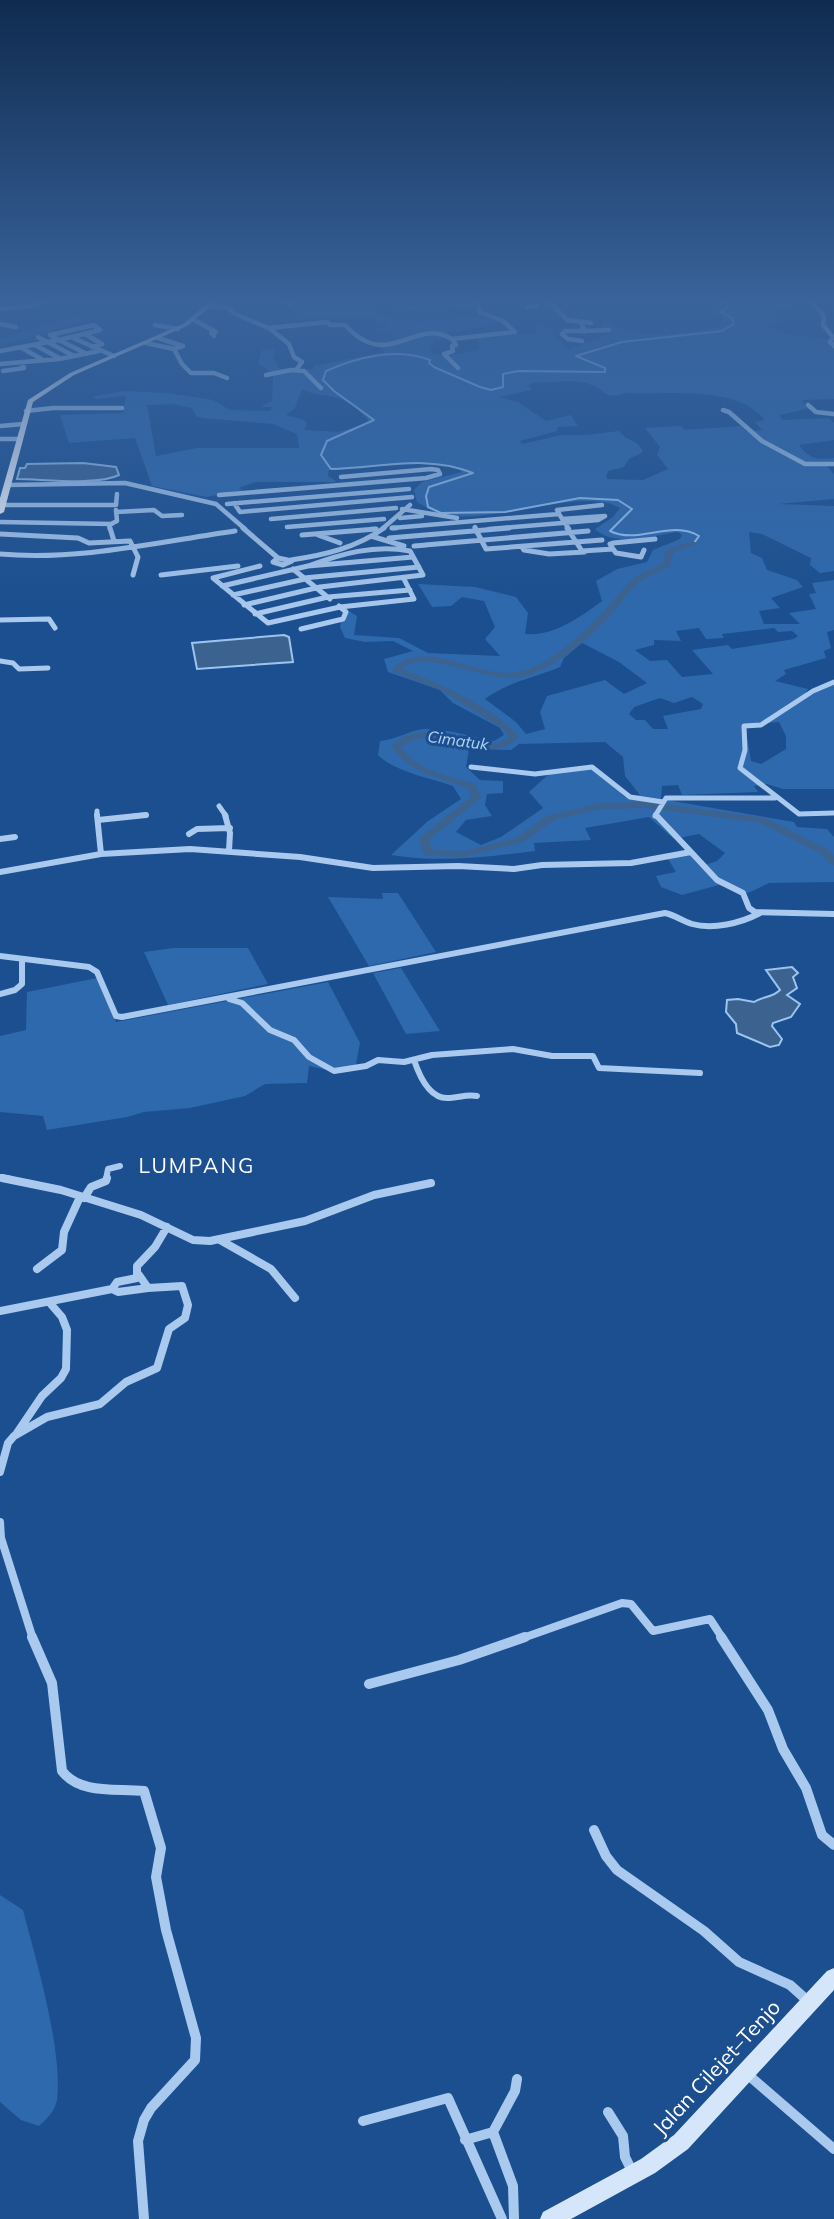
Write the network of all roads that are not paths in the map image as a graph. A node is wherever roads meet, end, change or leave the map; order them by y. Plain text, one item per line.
1 (28, 406) edge
2 (810, 406) edge
3 (122, 408) dead end
4 (723, 410) dead end
5 (26, 411) junction
6 (834, 414) edge
7 (23, 424) junction
8 (0, 426) edge
9 (0, 439) edge
10 (19, 439) junction
11 (834, 464) edge
12 (341, 477) dead end
13 (6, 483) edge
14 (326, 486) junction
15 (409, 489) dead end
16 (117, 494) dead end
17 (219, 495) dead end
18 (330, 495) junction
19 (412, 498) dead end
20 (227, 503) dead end
21 (234, 503) junction
22 (335, 504) junction
23 (116, 505) junction
24 (410, 505) dead end
25 (602, 505) dead end
26 (399, 508) junction
27 (1, 509) edge
28 (116, 512) junction
29 (339, 513) junction
30 (183, 514) dead end
31 (425, 514) junction
32 (400, 518) dead end
33 (271, 519) dead end
34 (384, 519) dead end
35 (562, 519) junction
36 (472, 521) junction
37 (0, 522) edge
38 (344, 522) junction
39 (112, 524) junction
40 (286, 527) dead end
41 (392, 528) dead end
42 (376, 529) dead end
43 (235, 531) dead end
44 (349, 531) junction
45 (477, 531) junction
46 (588, 531) dead end
47 (570, 532) junction
48 (0, 534) edge
49 (315, 534) junction
50 (302, 536) dead end
51 (371, 536) junction
52 (389, 538) dead end
53 (655, 539) dead end
54 (364, 540) junction
55 (601, 540) dead end
56 (114, 541) junction
57 (483, 542) junction
58 (576, 542) junction
59 (340, 543) dead end
60 (134, 546) junction
61 (406, 546) dead end
62 (414, 546) dead end
63 (522, 547) junction
64 (647, 550) dead end
65 (582, 551) junction
66 (615, 551) junction
67 (0, 555) edge
68 (413, 557) junction
69 (276, 560) junction
70 (289, 562) junction
71 (260, 566) dead end
72 (308, 566) junction
73 (419, 567) junction
74 (293, 570) junction
75 (133, 575) dead end
76 (161, 575) dead end
77 (304, 578) junction
78 (404, 579) junction
79 (222, 586) junction
80 (316, 588) junction
81 (410, 590) junction
82 (233, 595) junction
83 (328, 597) junction
84 (244, 605) junction
85 (340, 607) junction
86 (255, 614) junction
87 (0, 620) edge
88 (55, 628) dead end
89 (301, 629) dead end
90 (0, 661) edge
91 (48, 668) dead end
92 (834, 682) edge
93 (471, 767) dead end
94 (775, 798) junction
95 (662, 803) junction
96 (219, 806) dead end
97 (97, 811) dead end
98 (834, 813) edge
99 (146, 815) dead end
100 (99, 820) junction
101 (230, 828) junction
102 (189, 834) dead end
103 (15, 837) dead end
104 (0, 839) edge
105 (229, 851) junction
106 (691, 852) junction
107 (101, 854) junction
108 (0, 872) edge
109 (760, 913) junction
110 (834, 914) edge
111 (0, 956) edge
112 (22, 959) junction
113 (0, 994) edge
114 (228, 998) junction
115 (414, 1060) junction
116 (700, 1073) dead end
117 (477, 1096) dead end
118 (120, 1166) dead end
119 (0, 1177) edge
120 (431, 1183) dead end
121 (82, 1198) junction
122 (167, 1227) junction
123 (219, 1240) junction
124 (37, 1269) dead end
125 (139, 1275) junction
126 (148, 1288) junction
127 (111, 1289) junction
128 (295, 1298) dead end
129 (49, 1302) junction
130 (0, 1311) edge
131 (14, 1436) junction
132 (0, 1472) edge
133 (0, 1522) edge
134 (369, 1684) dead end
135 (594, 1830) dead end
136 (834, 1845) edge
137 (834, 1977) edge
138 (809, 2002) junction
139 (746, 2072) junction
140 (517, 2079) dead end
141 (608, 2112) dead end
142 (363, 2121) dead end
143 (493, 2132) junction
144 (465, 2140) junction
145 (834, 2149) edge
146 (633, 2173) junction
147 (144, 2219) edge
148 (502, 2219) edge
149 (514, 2219) edge
150 (550, 2219) edge

1 - 5 main road
2 - 6 street
3 - 5 street
4 - 11 street
5 - 7 main road
7 - 8 street
7 - 10 main road
9 - 10 street
10 - 13 main road
12 - 14 street
13 - 27 main road
13 - 69 street
14 - 17 street
14 - 18 street
15 - 18 street
16 - 23 street
18 - 21 street
18 - 22 street
19 - 22 street
20 - 21 street
21 - 22 street
22 - 29 street
23 - 27 street
23 - 28 street
24 - 26 street
25 - 35 street
26 - 29 street
26 - 31 street
26 - 51 street
28 - 30 street
28 - 39 street
29 - 33 street
29 - 38 street
31 - 32 street
31 - 36 street
34 - 38 street
35 - 35 street
35 - 36 street
35 - 45 street
35 - 47 street
36 - 41 street
36 - 45 street
37 - 39 street
38 - 40 street
38 - 44 street
39 - 56 street
42 - 44 street
43 - 60 street
44 - 49 street
44 - 54 street
45 - 52 street
45 - 57 street
46 - 47 street
47 - 57 street
47 - 58 street
48 - 56 street
49 - 50 street
49 - 59 street
51 - 54 street
51 - 61 street
53 - 66 street
54 - 70 street
55 - 58 street
56 - 60 street
57 - 62 street
57 - 63 street
58 - 63 street
58 - 65 street
60 - 67 street
60 - 75 street
63 - 65 street
64 - 66 street
65 - 66 street
68 - 72 street
68 - 72 street
68 - 73 street
69 - 70 street
69 - 76 street
70 - 74 street
71 - 79 street
72 - 74 street
73 - 77 street
73 - 78 street
74 - 77 street
74 - 79 street
77 - 80 street
77 - 82 street
78 - 80 street
78 - 81 street
79 - 82 street
80 - 83 street
80 - 84 street
81 - 83 street
81 - 85 street
82 - 84 street
83 - 85 street
83 - 86 street
84 - 86 street
85 - 86 street
85 - 89 street
87 - 88 street
90 - 91 street
92 - 94 street
93 - 95 street
94 - 95 street
94 - 98 street
95 - 106 street
96 - 101 street
97 - 100 street
99 - 100 street
100 - 107 street
101 - 102 street
101 - 105 street
103 - 104 street
105 - 106 street
105 - 107 street
106 - 109 street
107 - 108 street
109 - 110 street
109 - 114 street
111 - 112 street
112 - 113 street
112 - 114 street
114 - 115 street
115 - 116 street
115 - 117 street
118 - 121 street
119 - 121 street
120 - 123 street
121 - 122 street
121 - 124 street
122 - 123 street
122 - 125 street
123 - 128 street
125 - 126 street
125 - 127 street
126 - 127 street
126 - 131 street
127 - 129 street
129 - 130 street
129 - 131 street
131 - 132 street
133 - 147 street
134 - 136 street
135 - 138 street
137 - 138 main road, Jalan Cilejet–Tenjo
138 - 139 main road, Jalan Cilejet–Tenjo
139 - 145 street
139 - 146 main road, Jalan Cilejet–Tenjo
140 - 143 street
141 - 146 street
142 - 144 street
143 - 144 street
143 - 149 street
144 - 148 street
146 - 150 main road, Jalan Cilejet–Tenjo

